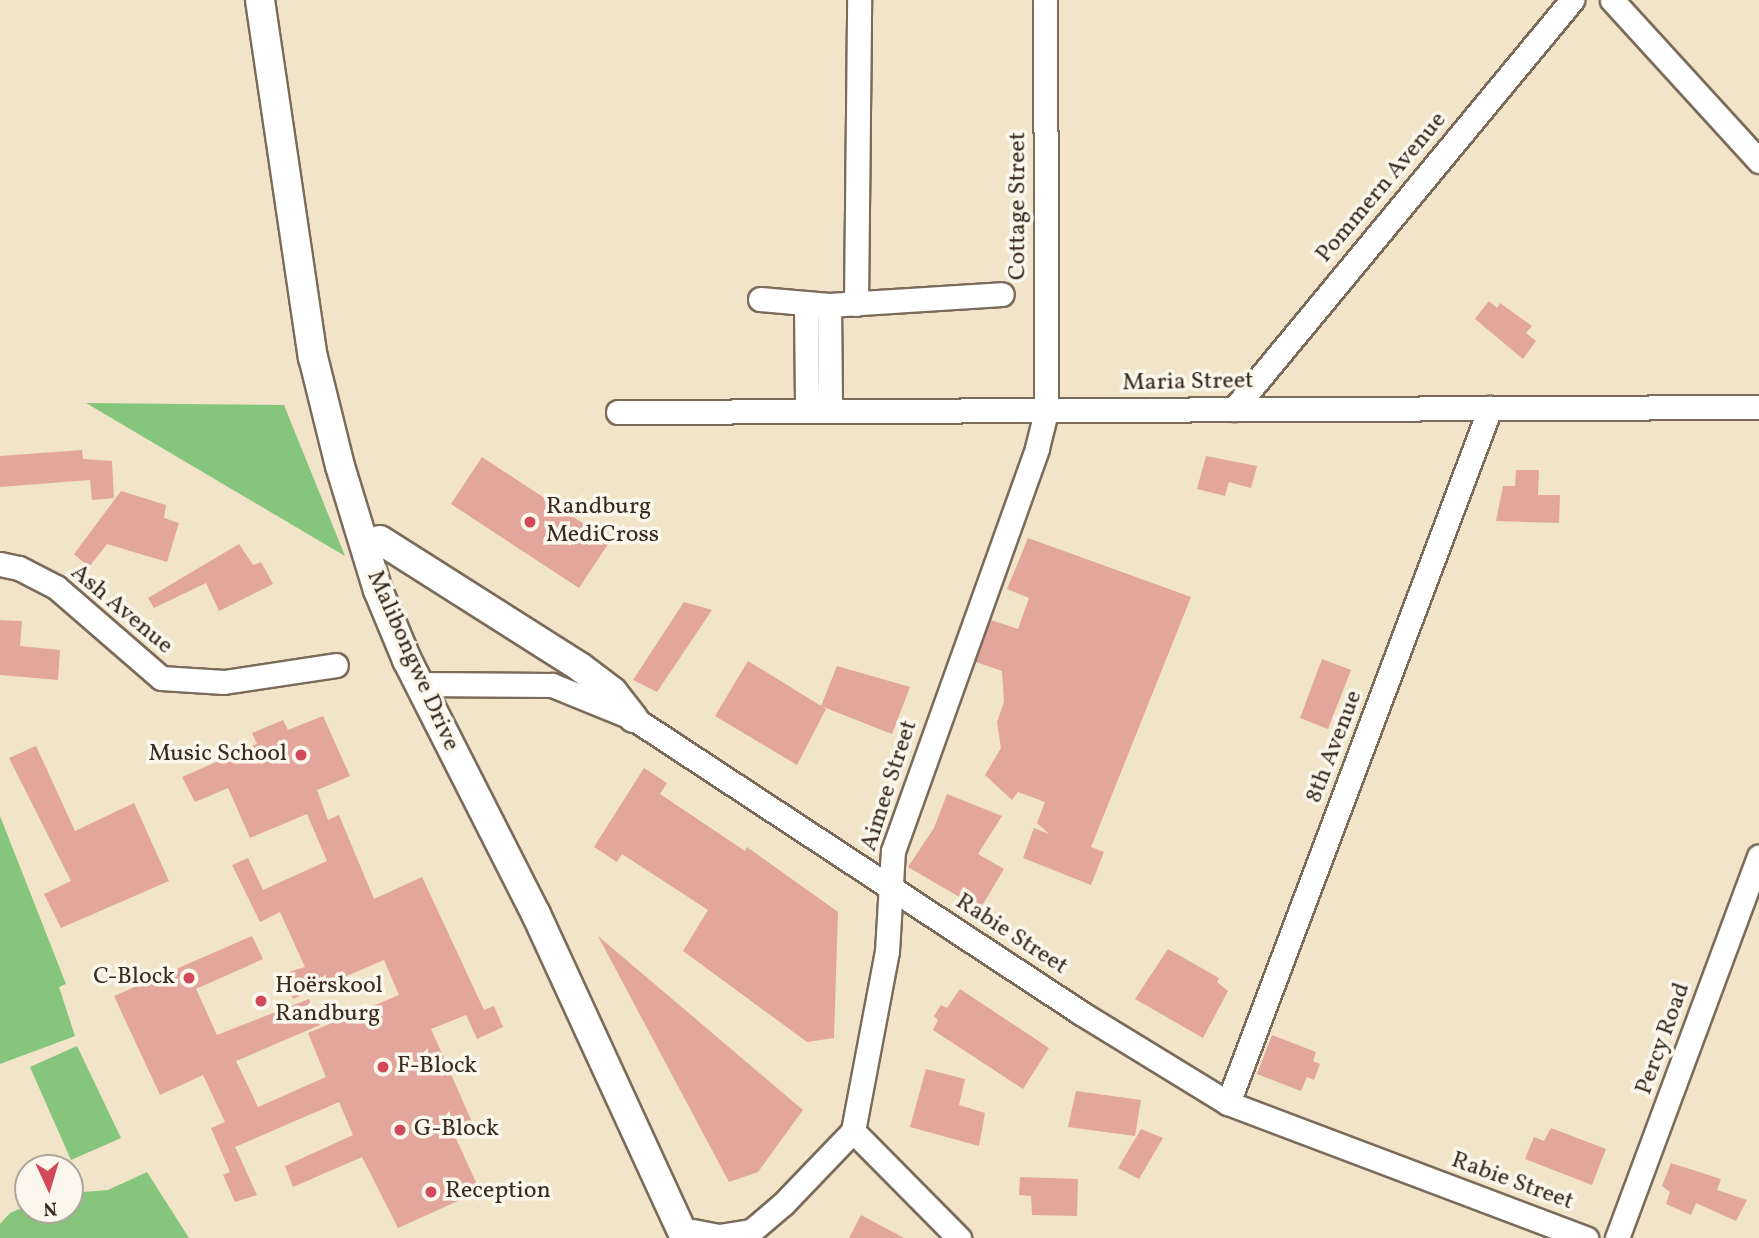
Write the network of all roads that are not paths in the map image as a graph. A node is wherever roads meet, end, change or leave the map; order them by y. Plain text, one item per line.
1 (260, 0) edge
2 (273, 0) edge
3 (859, 0) edge
4 (1045, 0) edge
5 (1572, 0) edge
6 (1612, 0) edge
7 (1759, 161) edge
8 (1002, 294) dead end
9 (760, 299) dead end
10 (818, 304) junction
11 (856, 304) junction
12 (1759, 407) edge
13 (818, 408) junction
14 (1490, 408) junction
15 (1234, 409) junction
16 (1046, 411) junction
17 (618, 412) dead end
18 (380, 540) junction
19 (0, 564) edge
20 (336, 666) dead end
21 (429, 684) junction
22 (633, 718) junction
23 (1759, 858) edge
24 (890, 887) junction
25 (1228, 1103) junction
26 (853, 1131) junction
27 (746, 1234) edge
28 (691, 1236) edge
29 (959, 1238) edge
30 (1586, 1238) edge
31 (1617, 1238) edge

1 - 21 main road, Malibongwe Drive
2 - 18 main road, Malibongwe Drive
3 - 11 street
4 - 16 street, Cottage Street
5 - 15 street, Pommern Avenue
6 - 7 street
8 - 11 street
9 - 10 street
10 - 11 street
10 - 13 street
12 - 14 street, Maria Street
13 - 16 street, Maria Street
13 - 17 street, Maria Street
14 - 15 street, Maria Street
14 - 25 street, 8th Avenue
15 - 16 street, Maria Street
16 - 24 street, Aimee Street
18 - 21 main road, Malibongwe Drive
18 - 22 main road
19 - 20 street, Ash Avenue
21 - 22 street, Rabie Street
21 - 28 main road, Malibongwe Drive
22 - 24 street, Rabie Street
23 - 31 street, Percy Road
24 - 25 street, Rabie Street
24 - 26 street, Aimee Street
25 - 30 street, Rabie Street
26 - 27 street
26 - 29 street
27 - 28 street

